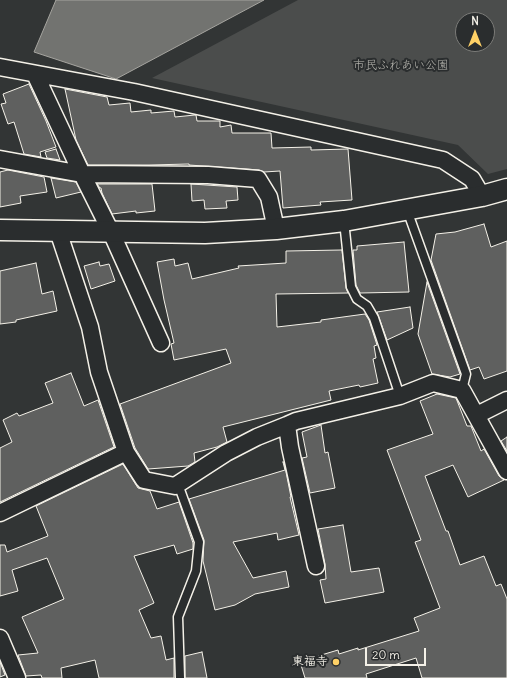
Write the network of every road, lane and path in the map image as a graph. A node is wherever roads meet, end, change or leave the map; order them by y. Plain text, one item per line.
1 (0, 67) edge
2 (35, 74) junction
3 (0, 159) edge
4 (82, 174) junction
5 (507, 189) edge
6 (482, 196) junction
7 (407, 210) junction
8 (344, 221) junction
9 (276, 228) junction
10 (0, 230) edge
11 (58, 231) junction
12 (111, 232) junction
13 (161, 343) dead end
14 (462, 390) junction
15 (400, 396) junction
16 (507, 400) edge
17 (477, 415) junction
18 (287, 425) junction
19 (126, 452) junction
20 (507, 471) edge
21 (178, 484) junction
22 (0, 513) edge
23 (316, 566) dead end
24 (0, 638) edge
25 (17, 678) edge
26 (180, 678) edge

1 - 2 street
2 - 4 street
2 - 6 street
3 - 4 street
4 - 9 street
4 - 12 street
5 - 6 street
6 - 7 street
7 - 8 street
7 - 14 lane
8 - 9 street
8 - 15 lane
9 - 12 street
10 - 11 street
11 - 12 street
11 - 19 street
12 - 13 street
14 - 15 street
14 - 17 street
15 - 18 street
16 - 17 street
17 - 20 street
18 - 21 street
18 - 23 street
19 - 21 street
19 - 22 street
21 - 26 lane
24 - 25 street

